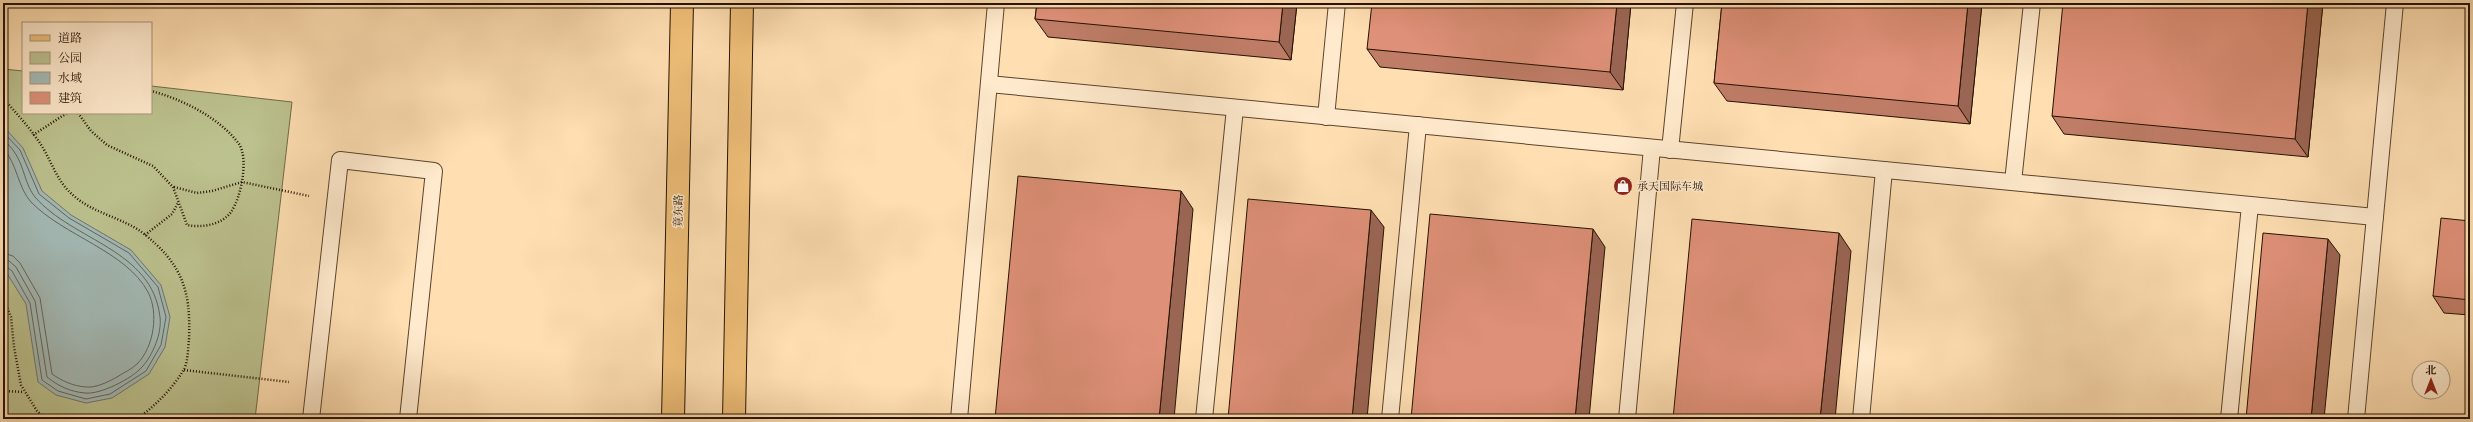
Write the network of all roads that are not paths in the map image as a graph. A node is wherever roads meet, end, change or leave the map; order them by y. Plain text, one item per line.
1 (682, 3) edge
2 (742, 3) edge
3 (996, 3) edge
4 (1337, 3) edge
5 (1685, 3) edge
6 (2032, 3) edge
7 (2395, 3) edge
8 (989, 84) junction
9 (1235, 108) junction
10 (1326, 117) junction
11 (1418, 125) junction
12 (1652, 148) junction
13 (1670, 150) junction
14 (1884, 170) junction
15 (2013, 182) junction
16 (2250, 205) junction
17 (2375, 217) junction
18 (311, 419) edge
19 (408, 419) edge
20 (673, 419) edge
21 (734, 419) edge
22 (959, 419) edge
23 (1204, 419) edge
24 (1390, 419) edge
25 (1627, 419) edge
26 (1861, 419) edge
27 (2229, 419) edge
28 (2356, 419) edge

1 - 20 main road, 竟东路
2 - 21 main road
3 - 8 lane
4 - 10 lane
5 - 13 lane
6 - 15 lane
7 - 17 lane
8 - 9 lane
8 - 22 lane
9 - 10 lane
9 - 23 lane
10 - 11 lane
11 - 12 lane
11 - 24 lane
12 - 13 lane
12 - 25 lane
13 - 14 lane
14 - 15 lane
14 - 26 lane
15 - 16 lane
16 - 17 lane
16 - 27 lane
17 - 28 lane
18 - 19 lane

